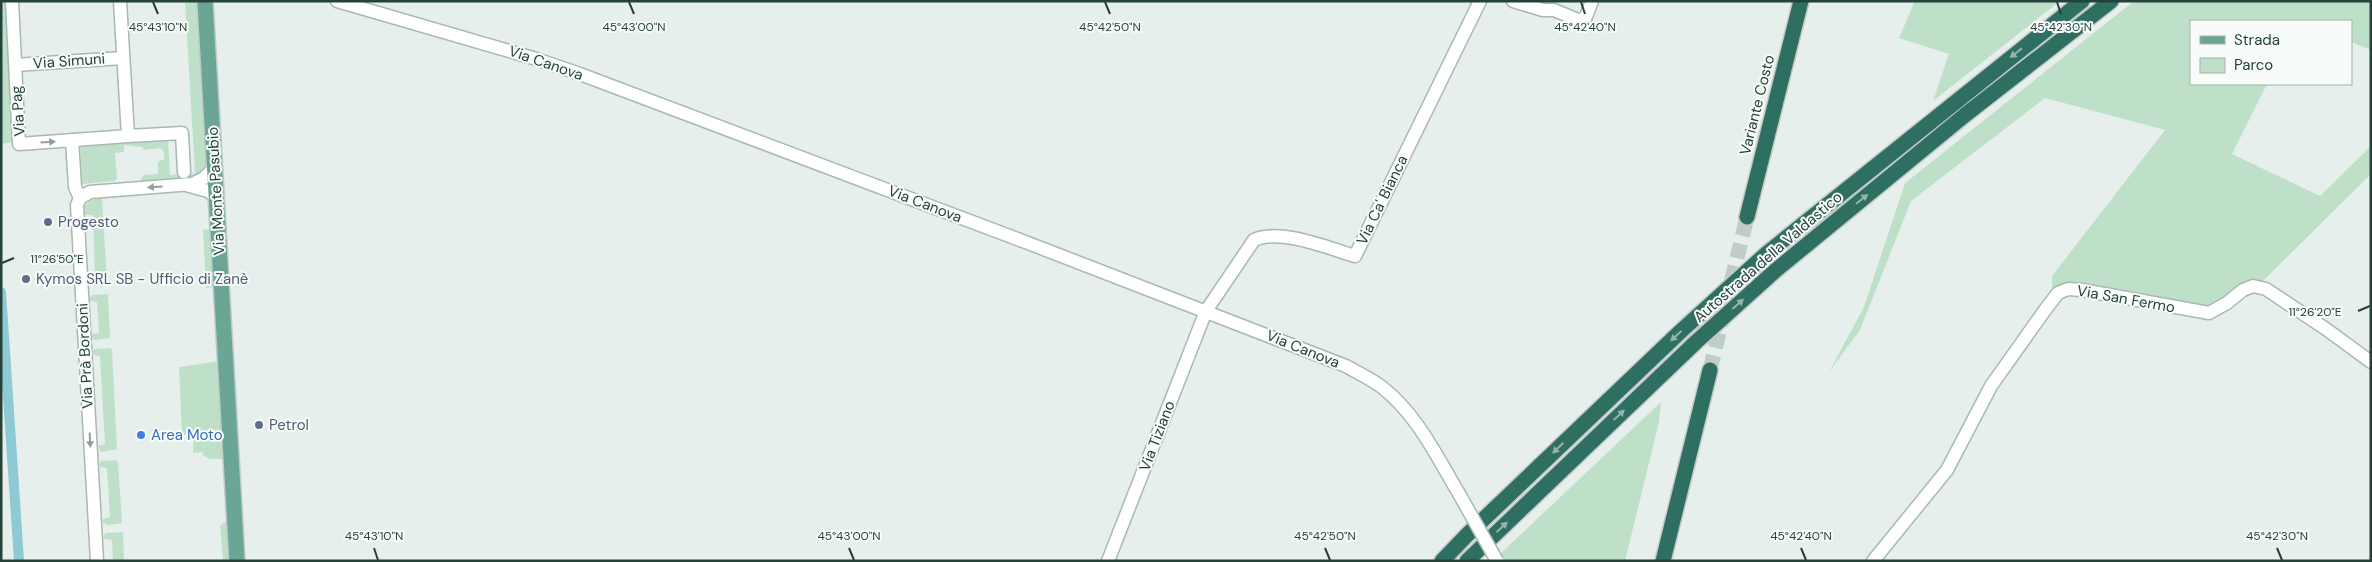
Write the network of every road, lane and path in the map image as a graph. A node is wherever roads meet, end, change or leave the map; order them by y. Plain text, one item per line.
1 (12, 1) edge
2 (120, 1) edge
3 (205, 1) edge
4 (337, 1) edge
5 (1480, 1) edge
6 (1513, 1) edge
7 (1592, 1) edge
8 (1801, 1) edge
9 (2082, 1) edge
10 (2111, 1) edge
11 (123, 58) junction
12 (15, 65) junction
13 (128, 136) junction
14 (72, 140) junction
15 (216, 167) junction
16 (184, 179) junction
17 (80, 198) junction
18 (217, 198) junction
19 (1747, 217) tunnel mouth
20 (1206, 311) junction
21 (2371, 362) edge
22 (1710, 370) tunnel mouth
23 (97, 561) edge
24 (237, 561) edge
25 (1108, 561) edge
26 (1442, 561) edge
27 (1467, 561) edge
28 (1497, 561) edge
29 (1663, 561) edge
30 (1873, 561) edge

1 - 12 street, Via Pag
2 - 11 street
3 - 15 main road, Via Monte Pasubio
4 - 20 street, Via Canova
5 - 20 street, Via Ca' Bianca
6 - 7 street
8 - 19 highway, Variante Costo
9 -> 26 highway, Autostrada della Valdastico
27 -> 10 highway, Autostrada della Valdastico
11 - 12 street, Via Simuni
11 - 13 street
12 -> 14 street, Via Pag
13 - 14 street, Via Pag
13 - 16 street, Via Pag
14 - 17 street
15 - 16 street
15 - 18 main road, Via Monte Pasubio
16 -> 17 street
16 - 18 street
17 -> 23 street, Via Prà Bordoni
18 - 24 main road, Via Monte Pasubio
20 - 25 street, Via Tiziano
20 - 28 street, Via Canova, bridge
21 - 30 street, Via San Fermo
22 - 29 highway

